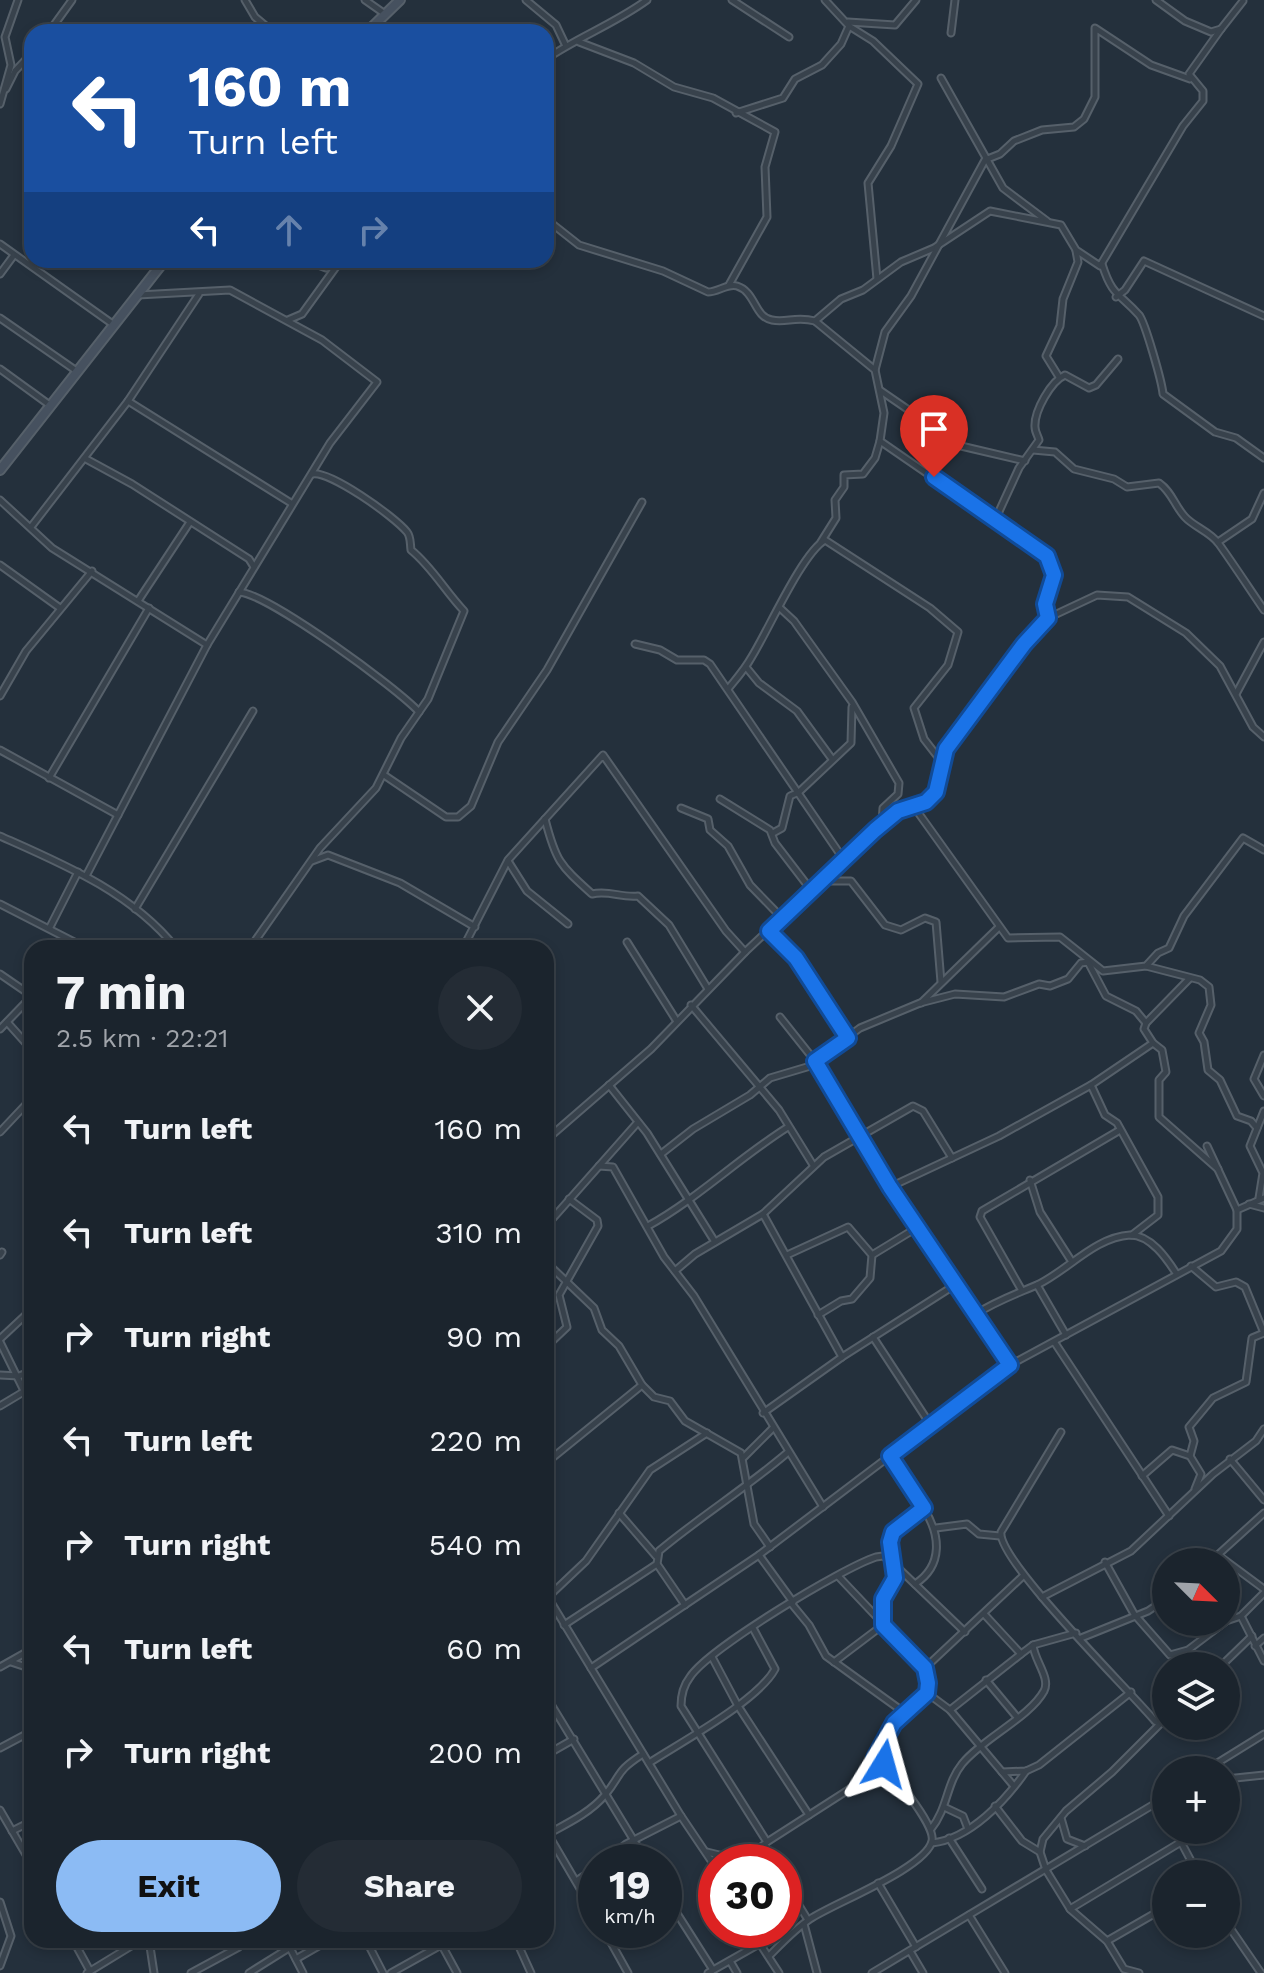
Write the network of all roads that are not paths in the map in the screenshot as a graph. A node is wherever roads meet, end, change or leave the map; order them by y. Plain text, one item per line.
1 (18, 0) edge
2 (72, 0) edge
3 (245, 0) edge
4 (365, 0) edge
5 (400, 0) edge
6 (526, 0) edge
7 (647, 0) edge
8 (732, 0) edge
9 (826, 0) edge
10 (916, 0) edge
11 (955, 0) edge
12 (1156, 0) edge
13 (1243, 1) edge
14 (385, 14) junction
15 (55, 24) edge
16 (263, 24) edge
17 (375, 24) edge
18 (848, 24) junction
19 (1221, 29) junction
20 (951, 33) dead end
21 (789, 37) dead end
22 (579, 42) junction
23 (565, 44) junction
24 (554, 53) edge
25 (24, 64) edge
26 (941, 78) dead end
27 (1190, 79) junction
28 (5, 90) junction
29 (0, 104) edge
30 (736, 113) junction
31 (985, 160) junction
32 (1048, 222) junction
33 (554, 226) edge
34 (940, 241) junction
35 (0, 244) edge
36 (1076, 250) junction
37 (14, 255) junction
38 (24, 262) edge
39 (1102, 263) junction
40 (32, 268) edge
41 (159, 268) edge
42 (336, 268) edge
43 (0, 274) edge
44 (877, 279) junction
45 (729, 286) junction
46 (200, 293) junction
47 (137, 295) junction
48 (1116, 297) junction
49 (1264, 316) edge
50 (0, 318) edge
51 (288, 320) junction
52 (815, 321) junction
53 (115, 326) junction
54 (1118, 359) dead end
55 (875, 370) junction
56 (1, 371) edge
57 (78, 373) junction
58 (1059, 377) junction
59 (881, 391) junction
60 (128, 401) junction
61 (51, 406) junction
62 (880, 441) junction
63 (1033, 450) junction
64 (1264, 458) edge
65 (86, 459) junction
66 (1025, 461) junction
67 (0, 470) edge
68 (310, 474) junction
69 (1264, 493) edge
70 (0, 500) edge
71 (642, 502) dead end
72 (291, 503) junction
73 (996, 518) junction
74 (190, 522) junction
75 (31, 527) junction
76 (1218, 542) junction
77 (820, 543) junction
78 (0, 565) edge
79 (254, 567) junction
80 (92, 571) junction
81 (239, 592) junction
82 (138, 601) junction
83 (60, 608) junction
84 (149, 608) junction
85 (780, 608) junction
86 (1264, 610) edge
87 (1048, 618) junction
88 (1264, 642) edge
89 (635, 644) dead end
90 (207, 645) junction
91 (746, 667) junction
92 (728, 689) junction
93 (1236, 695) junction
94 (0, 696) edge
95 (428, 699) junction
96 (408, 700) junction
97 (852, 702) junction
98 (253, 711) dead end
99 (419, 712) junction
100 (1264, 737) edge
101 (0, 750) edge
102 (832, 759) junction
103 (941, 762) junction
104 (384, 775) junction
105 (49, 778) junction
106 (799, 792) junction
107 (720, 799) dead end
108 (912, 807) junction
109 (681, 808) dead end
110 (118, 815) junction
111 (545, 819) junction
112 (882, 824) junction
113 (773, 833) junction
114 (0, 836) edge
115 (1264, 850) edge
116 (508, 860) junction
117 (844, 860) junction
118 (308, 864) junction
119 (78, 872) junction
120 (86, 876) junction
121 (821, 881) junction
122 (811, 890) junction
123 (0, 904) edge
124 (135, 909) junction
125 (782, 918) junction
126 (568, 924) dead end
127 (50, 927) junction
128 (475, 927) junction
129 (999, 927) junction
130 (769, 931) junction
131 (71, 940) edge
132 (167, 940) edge
133 (256, 940) edge
134 (468, 940) edge
135 (627, 942) dead end
136 (745, 952) junction
137 (1088, 962) junction
138 (1146, 966) junction
139 (0, 974) edge
140 (1189, 979) junction
141 (941, 982) junction
142 (708, 989) junction
143 (24, 990) edge
144 (920, 1003) junction
145 (24, 1004) edge
146 (691, 1005) junction
147 (780, 1017) dead end
148 (676, 1020) junction
149 (7, 1022) junction
150 (1146, 1023) junction
151 (0, 1029) edge
152 (848, 1038) junction
153 (24, 1041) edge
154 (1153, 1043) junction
155 (1264, 1055) edge
156 (815, 1061) junction
157 (609, 1085) junction
158 (759, 1085) junction
159 (1091, 1085) junction
160 (1264, 1096) edge
161 (24, 1106) edge
162 (1264, 1111) edge
163 (638, 1122) junction
164 (788, 1127) junction
165 (1257, 1128) junction
166 (1120, 1130) junction
167 (0, 1132) edge
168 (554, 1133) edge
169 (861, 1136) junction
170 (1207, 1146) dead end
171 (661, 1154) junction
172 (952, 1158) junction
173 (813, 1165) junction
174 (599, 1166) junction
175 (1218, 1169) junction
176 (1030, 1180) junction
177 (890, 1187) junction
178 (688, 1197) junction
179 (1262, 1198) edge
180 (569, 1199) junction
181 (1248, 1203) junction
182 (1264, 1208) edge
183 (1237, 1210) junction
184 (763, 1214) junction
185 (554, 1215) edge
186 (648, 1226) junction
187 (918, 1227) junction
188 (1132, 1235) junction
189 (715, 1242) junction
190 (787, 1255) junction
191 (872, 1255) junction
192 (1072, 1262) junction
193 (1190, 1266) junction
194 (554, 1270) edge
195 (675, 1271) junction
196 (1176, 1273) junction
197 (566, 1282) junction
198 (955, 1285) junction
199 (1037, 1285) junction
200 (1021, 1289) junction
201 (976, 1314) junction
202 (818, 1315) junction
203 (24, 1317) edge
204 (1264, 1334) edge
205 (1066, 1335) junction
206 (873, 1337) junction
207 (554, 1339) edge
208 (0, 1341) edge
209 (1055, 1343) junction
210 (842, 1357) junction
211 (1010, 1365) junction
212 (24, 1374) edge
213 (0, 1375) edge
214 (19, 1376) junction
215 (642, 1385) junction
216 (24, 1388) edge
217 (24, 1392) edge
218 (0, 1406) edge
219 (763, 1413) junction
220 (930, 1424) junction
221 (773, 1428) junction
222 (1264, 1429) edge
223 (1061, 1432) dead end
224 (707, 1433) junction
225 (787, 1453) junction
226 (554, 1456) edge
227 (890, 1456) junction
228 (1190, 1456) junction
229 (744, 1457) junction
230 (1230, 1459) junction
231 (1142, 1476) junction
232 (745, 1489) junction
233 (1195, 1491) junction
234 (1264, 1500) edge
235 (823, 1507) junction
236 (924, 1508) junction
237 (619, 1513) junction
238 (1264, 1513) edge
239 (1169, 1516) junction
240 (936, 1528) junction
241 (1000, 1536) junction
242 (770, 1547) junction
243 (1226, 1548) edge
244 (759, 1555) junction
245 (656, 1556) junction
246 (1105, 1562) junction
247 (657, 1564) junction
248 (895, 1565) junction
249 (1240, 1572) edge
250 (838, 1576) junction
251 (1023, 1576) junction
252 (915, 1584) junction
253 (554, 1590) edge
254 (1264, 1591) edge
255 (1042, 1597) junction
256 (792, 1603) junction
257 (685, 1605) junction
258 (554, 1608) edge
259 (1152, 1608) edge
260 (984, 1614) junction
261 (1134, 1614) junction
262 (1241, 1616) joint
263 (564, 1625) junction
264 (883, 1625) junction
265 (753, 1628) junction
266 (965, 1632) junction
267 (1152, 1634) edge
268 (1078, 1636) junction
269 (1153, 1636) edge
270 (1207, 1636) edge
271 (1253, 1636) junction
272 (1264, 1638) edge
273 (1033, 1645) junction
274 (1255, 1646) junction
275 (1236, 1652) edge
276 (24, 1654) edge
277 (1021, 1654) junction
278 (712, 1657) junction
279 (1264, 1661) edge
280 (10, 1662) junction
281 (834, 1662) junction
282 (24, 1666) edge
283 (0, 1667) edge
284 (591, 1668) junction
285 (925, 1668) junction
286 (986, 1680) junction
287 (1131, 1692) junction
288 (927, 1693) junction
289 (738, 1706) junction
290 (554, 1708) edge
291 (950, 1710) junction
292 (905, 1713) junction
293 (1152, 1715) edge
294 (1016, 1716) junction
295 (697, 1730) junction
296 (1152, 1732) edge
297 (1264, 1734) edge
298 (24, 1735) edge
299 (574, 1739) junction
300 (982, 1746) junction
301 (0, 1748) edge
302 (554, 1750) edge
303 (643, 1754) junction
304 (1229, 1756) edge
305 (875, 1758) junction
306 (649, 1763) junction
307 (1026, 1771) junction
308 (1002, 1772) junction
309 (1264, 1775) edge
310 (1240, 1778) edge
311 (1013, 1785) junction
312 (606, 1794) junction
313 (1152, 1805) edge
314 (944, 1806) junction
315 (995, 1806) junction
316 (0, 1810) edge
317 (809, 1815) junction
318 (681, 1816) junction
319 (1061, 1817) junction
320 (24, 1825) edge
321 (931, 1829) junction
322 (968, 1829) junction
323 (554, 1830) edge
324 (12, 1831) junction
325 (949, 1838) junction
326 (635, 1842) junction
327 (932, 1843) junction
328 (626, 1844) edge
329 (701, 1844) edge
330 (765, 1844) joint
331 (1178, 1844) edge
332 (554, 1846) edge
333 (1085, 1846) junction
334 (24, 1851) edge
335 (1040, 1852) junction
336 (1046, 1870) junction
337 (576, 1881) joint
338 (878, 1883) junction
339 (578, 1884) edge
340 (982, 1889) dead end
341 (0, 1902) edge
342 (1070, 1909) junction
343 (802, 1915) edge
344 (969, 1915) junction
345 (1152, 1915) edge
346 (3, 1919) edge
347 (806, 1922) junction
348 (682, 1924) edge
349 (1107, 1941) junction
350 (1240, 1942) edge
351 (77, 1948) edge
352 (128, 1948) edge
353 (150, 1948) edge
354 (237, 1948) edge
355 (289, 1948) joint
356 (315, 1948) edge
357 (370, 1948) edge
358 (431, 1948) edge
359 (443, 1948) edge
360 (520, 1948) edge
361 (614, 1948) edge
362 (752, 1948) edge
363 (762, 1948) edge
364 (913, 1949) junction
365 (769, 1956) junction
366 (296, 1959) junction
367 (730, 1961) junction
368 (0, 1966) edge
369 (152, 1971) edge
370 (88, 1972) edge
371 (710, 1972) edge
372 (191, 1973) edge
373 (249, 1973) edge
374 (303, 1973) edge
375 (383, 1973) edge
376 (391, 1973) edge
377 (457, 1973) edge
378 (531, 1973) edge
379 (628, 1973) edge
380 (737, 1973) edge
381 (779, 1973) edge
382 (817, 1973) edge
383 (872, 1973) edge
384 (923, 1973) edge
385 (1005, 1973) edge
386 (1139, 1973) edge
387 (1261, 1973) edge

1 - 28 street
2 - 15 street
3 - 16 street
4 - 14 street
5 - 14 street
6 - 23 street
7 - 22 street
8 - 21 street
9 - 18 street
10 - 18 street
11 - 20 street
12 - 19 street
13 - 19 street
14 - 17 street
18 - 30 street
18 - 44 street
19 - 27 street
22 - 23 street
22 - 30 street
23 - 24 street
25 - 28 street
26 - 31 street
27 - 31 street
27 - 39 street
28 - 29 street
30 - 45 street
31 - 32 street
31 - 34 street
32 - 34 street
32 - 36 street
33 - 45 street
34 - 44 street
34 - 55 street
35 - 37 street
36 - 39 street
36 - 58 street
37 - 38 street
37 - 43 street
39 - 48 street
40 - 53 street
41 - 47 street
42 - 51 street
44 - 52 street
45 - 52 street
46 - 47 street
46 - 51 street
46 - 60 street
47 - 53 street
48 - 49 street
48 - 64 street
50 - 57 street
51 - 68 street
52 - 55 street
53 - 57 street
54 - 58 street
55 - 59 street
56 - 61 street
57 - 61 street
58 - 63 street
59 - 62 street
59 - 66 street
60 - 65 street
60 - 72 street
61 - 67 street
62 - 73 street
62 - 77 street
63 - 66 street
63 - 76 street
65 - 74 street
65 - 75 street
66 - 73 street
68 - 72 street
68 - 95 street
69 - 76 street
70 - 75 street
71 - 104 street
72 - 79 street
73 - 87 street
74 - 79 street
74 - 82 street
75 - 80 street
76 - 86 street
77 - 85 street
77 - 103 street
78 - 83 street
79 - 81 street
80 - 82 street
80 - 83 street
81 - 90 street
81 - 96 street
82 - 84 street
83 - 94 street
84 - 90 street
84 - 105 street
85 - 91 street
85 - 97 street
87 - 93 street
87 - 103 street
88 - 93 street
89 - 92 street
90 - 110 street
91 - 92 street
91 - 102 street
92 - 106 street
93 - 100 street
95 - 96 street
95 - 99 street
96 - 99 street
97 - 102 street
97 - 112 street
98 - 124 street
99 - 104 street
101 - 105 street
102 - 106 street
103 - 108 street
104 - 118 street
105 - 110 street
106 - 113 street
106 - 117 street
107 - 113 street
108 - 112 street
108 - 129 street
109 - 125 street
110 - 120 street
111 - 116 street
111 - 136 street
111 - 142 street
112 - 117 street
113 - 122 street
114 - 119 street
115 - 138 street
116 - 126 street
116 - 128 street
117 - 121 street
118 - 128 street
118 - 133 street
119 - 120 street
119 - 127 street
120 - 124 street
121 - 122 street
121 - 141 street
122 - 125 street
123 - 127 street
124 - 132 street
125 - 130 street
127 - 131 street
128 - 134 street
129 - 137 street
129 - 141 street
130 - 136 street
130 - 152 street
135 - 148 street
136 - 142 street
137 - 138 street
137 - 144 street
137 - 150 street
138 - 140 street
139 - 143 street
140 - 150 street
140 - 165 street
141 - 144 street
142 - 146 street
144 - 152 street
145 - 149 street
146 - 148 street
146 - 158 street
147 - 156 street
148 - 157 street
149 - 151 street
149 - 153 street
150 - 154 street
152 - 156 street
154 - 159 street
154 - 175 street
155 - 160 street
156 - 158 street
156 - 169 street
157 - 163 street
157 - 168 street
158 - 164 street
158 - 171 street
159 - 166 street
159 - 172 street
161 - 167 street
162 - 165 street
163 - 171 street
163 - 174 street
164 - 173 street
164 - 178 street
165 - 179 street
166 - 176 street
166 - 188 street
169 - 172 street
169 - 173 street
169 - 177 street
170 - 175 street
171 - 178 street
172 - 177 street
173 - 184 street
174 - 180 street
174 - 186 street
175 - 183 street
176 - 192 street
176 - 200 street
177 - 187 street
178 - 186 street
178 - 189 street
179 - 181 street
180 - 185 street
180 - 197 street
181 - 182 street
181 - 183 street
183 - 193 street
184 - 189 street
184 - 190 street
186 - 195 street
187 - 191 street
187 - 198 street
188 - 192 street
188 - 196 street
189 - 195 street
190 - 191 street
190 - 202 street
191 - 202 street
192 - 199 street
193 - 196 street
193 - 204 street
194 - 197 street
195 - 219 street
196 - 205 street
197 - 207 street
197 - 215 street
198 - 201 street
198 - 206 street
199 - 200 street
199 - 205 street
200 - 201 street
201 - 211 street
202 - 210 street
203 - 208 street
204 - 228 street
205 - 209 street
206 - 210 street
206 - 220 street
208 - 214 street
209 - 211 street
209 - 231 street
210 - 219 street
211 - 220 street
212 - 214 street
213 - 214 street
214 - 216 street
215 - 224 street
215 - 226 street
217 - 218 street
219 - 221 street
220 - 227 street
221 - 225 street
221 - 229 street
222 - 230 street
223 - 241 street
224 - 229 street
224 - 237 street
225 - 232 street
225 - 235 street
227 - 235 street
227 - 236 street
228 - 231 street
228 - 233 street
229 - 232 street
230 - 233 street
230 - 234 street
231 - 239 street
232 - 242 street
232 - 245 street
233 - 239 street
235 - 242 street
236 - 240 street
236 - 248 street
237 - 245 street
237 - 253 street
238 - 243 street
239 - 246 street
240 - 241 street
240 - 252 street
241 - 251 street
242 - 244 street
244 - 256 street
244 - 257 street
245 - 247 street
246 - 255 street
246 - 261 street
247 - 257 street
247 - 263 street
248 - 250 street
248 - 252 street
248 - 264 street
249 - 254 street
250 - 256 street
250 - 264 street
251 - 255 street
251 - 260 street
252 - 266 street
254 - 262 street
255 - 268 street
256 - 265 street
256 - 281 street
257 - 284 street
258 - 263 street
259 - 261 street
260 - 266 street
260 - 277 street
261 - 267 street
261 - 268 street
262 - 271 street
263 - 284 street
264 - 281 street
264 - 285 street
265 - 278 street
265 - 289 street
266 - 285 street
268 - 273 street
268 - 287 street
269 - 270 street
271 - 274 street
271 - 275 street
272 - 274 street
273 - 277 street
273 - 294 street
274 - 279 street
276 - 280 street
277 - 286 street
278 - 289 street
278 - 295 street
280 - 282 street
280 - 283 street
281 - 292 street
284 - 303 street
285 - 288 street
286 - 291 street
286 - 294 street
287 - 293 street
287 - 307 street
288 - 291 street
288 - 292 street
289 - 295 street
289 - 317 street
290 - 299 street
291 - 300 street
292 - 305 street
294 - 300 street
295 - 306 street
295 - 330 street
296 - 319 street
297 - 304 street
298 - 301 street
299 - 302 street
299 - 312 street
300 - 308 street
300 - 314 street
303 - 306 street
303 - 312 street
305 - 317 street
305 - 321 street
306 - 318 street
307 - 308 street
307 - 311 street
308 - 311 street
309 - 310 street
311 - 315 street
312 - 323 street
312 - 326 street
313 - 333 street
314 - 321 street
314 - 322 street
315 - 322 street
315 - 335 street
316 - 324 street
317 - 330 street
318 - 326 street
318 - 329 street
319 - 333 street
319 - 335 street
320 - 324 street
321 - 327 street
322 - 325 street
324 - 334 street
325 - 327 street
325 - 340 street
326 - 328 street
327 - 338 street
331 - 342 street
332 - 337 street
333 - 336 street
335 - 336 street
336 - 342 street
336 - 344 street
337 - 339 street
338 - 347 street
338 - 364 street
341 - 346 street
342 - 349 street
343 - 347 street
344 - 364 street
344 - 385 street
345 - 349 street
346 - 368 street
347 - 365 street
347 - 382 street
348 - 371 street
349 - 386 street
350 - 387 street
351 - 370 street
352 - 370 street
353 - 369 street
354 - 372 street
355 - 366 street
355 - 373 street
356 - 366 street
357 - 375 street
358 - 376 street
359 - 377 street
360 - 378 street
361 - 379 street
362 - 367 street
363 - 365 street
364 - 383 street
364 - 384 street
365 - 381 street
366 - 374 street
367 - 371 street
367 - 380 street

